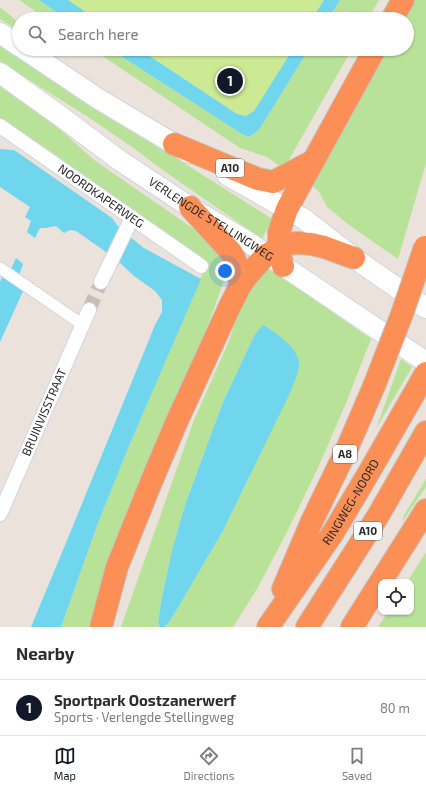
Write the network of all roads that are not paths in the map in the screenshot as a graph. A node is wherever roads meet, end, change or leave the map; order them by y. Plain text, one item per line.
1 (403, 0) edge
2 (396, 12) edge
3 (0, 33) edge
4 (12, 41) edge
5 (34, 56) edge
6 (371, 56) edge
7 (0, 72) edge
8 (0, 126) edge
9 (174, 144) junction
10 (313, 161) junction
11 (190, 206) junction
12 (287, 209) junction
13 (129, 224) junction
14 (425, 244) edge
15 (276, 256) junction
16 (354, 258) junction
17 (201, 266) dead end
18 (4, 270) edge
19 (101, 282) tunnel mouth
20 (240, 286) junction
21 (426, 308) edge
22 (89, 310) tunnel mouth
23 (83, 325) junction
24 (426, 362) edge
25 (426, 372) edge
26 (426, 432) edge
27 (426, 510) edge
28 (0, 514) edge
29 (100, 627) edge
30 (268, 627) edge
31 (307, 627) edge
32 (352, 627) edge

1 - 2 highway
3 - 4 main road
5 - 9 main road
6 - 10 highway
7 - 11 main road, VERLENGDE STELLINGWEG
8 - 13 street, NOORDKAPERWEG
9 - 10 highway, A10
9 - 12 main road
10 - 12 highway
11 - 15 main road, VERLENGDE STELLINGWEG
11 - 20 highway
12 - 15 highway
12 - 16 main road
13 - 17 street, NOORDKAPERWEG
13 - 19 street
14 - 30 highway, A8, bridge
15 - 16 highway
15 - 20 highway
15 - 24 main road, VERLENGDE STELLINGWEG
16 - 21 main road
18 - 23 street
20 - 29 highway
22 - 23 street, BRUINVISSTRAAT
23 - 28 street, BRUINVISSTRAAT
25 - 30 highway, RINGWEG-NOORD / A10
26 - 31 highway, A10
27 - 32 highway

